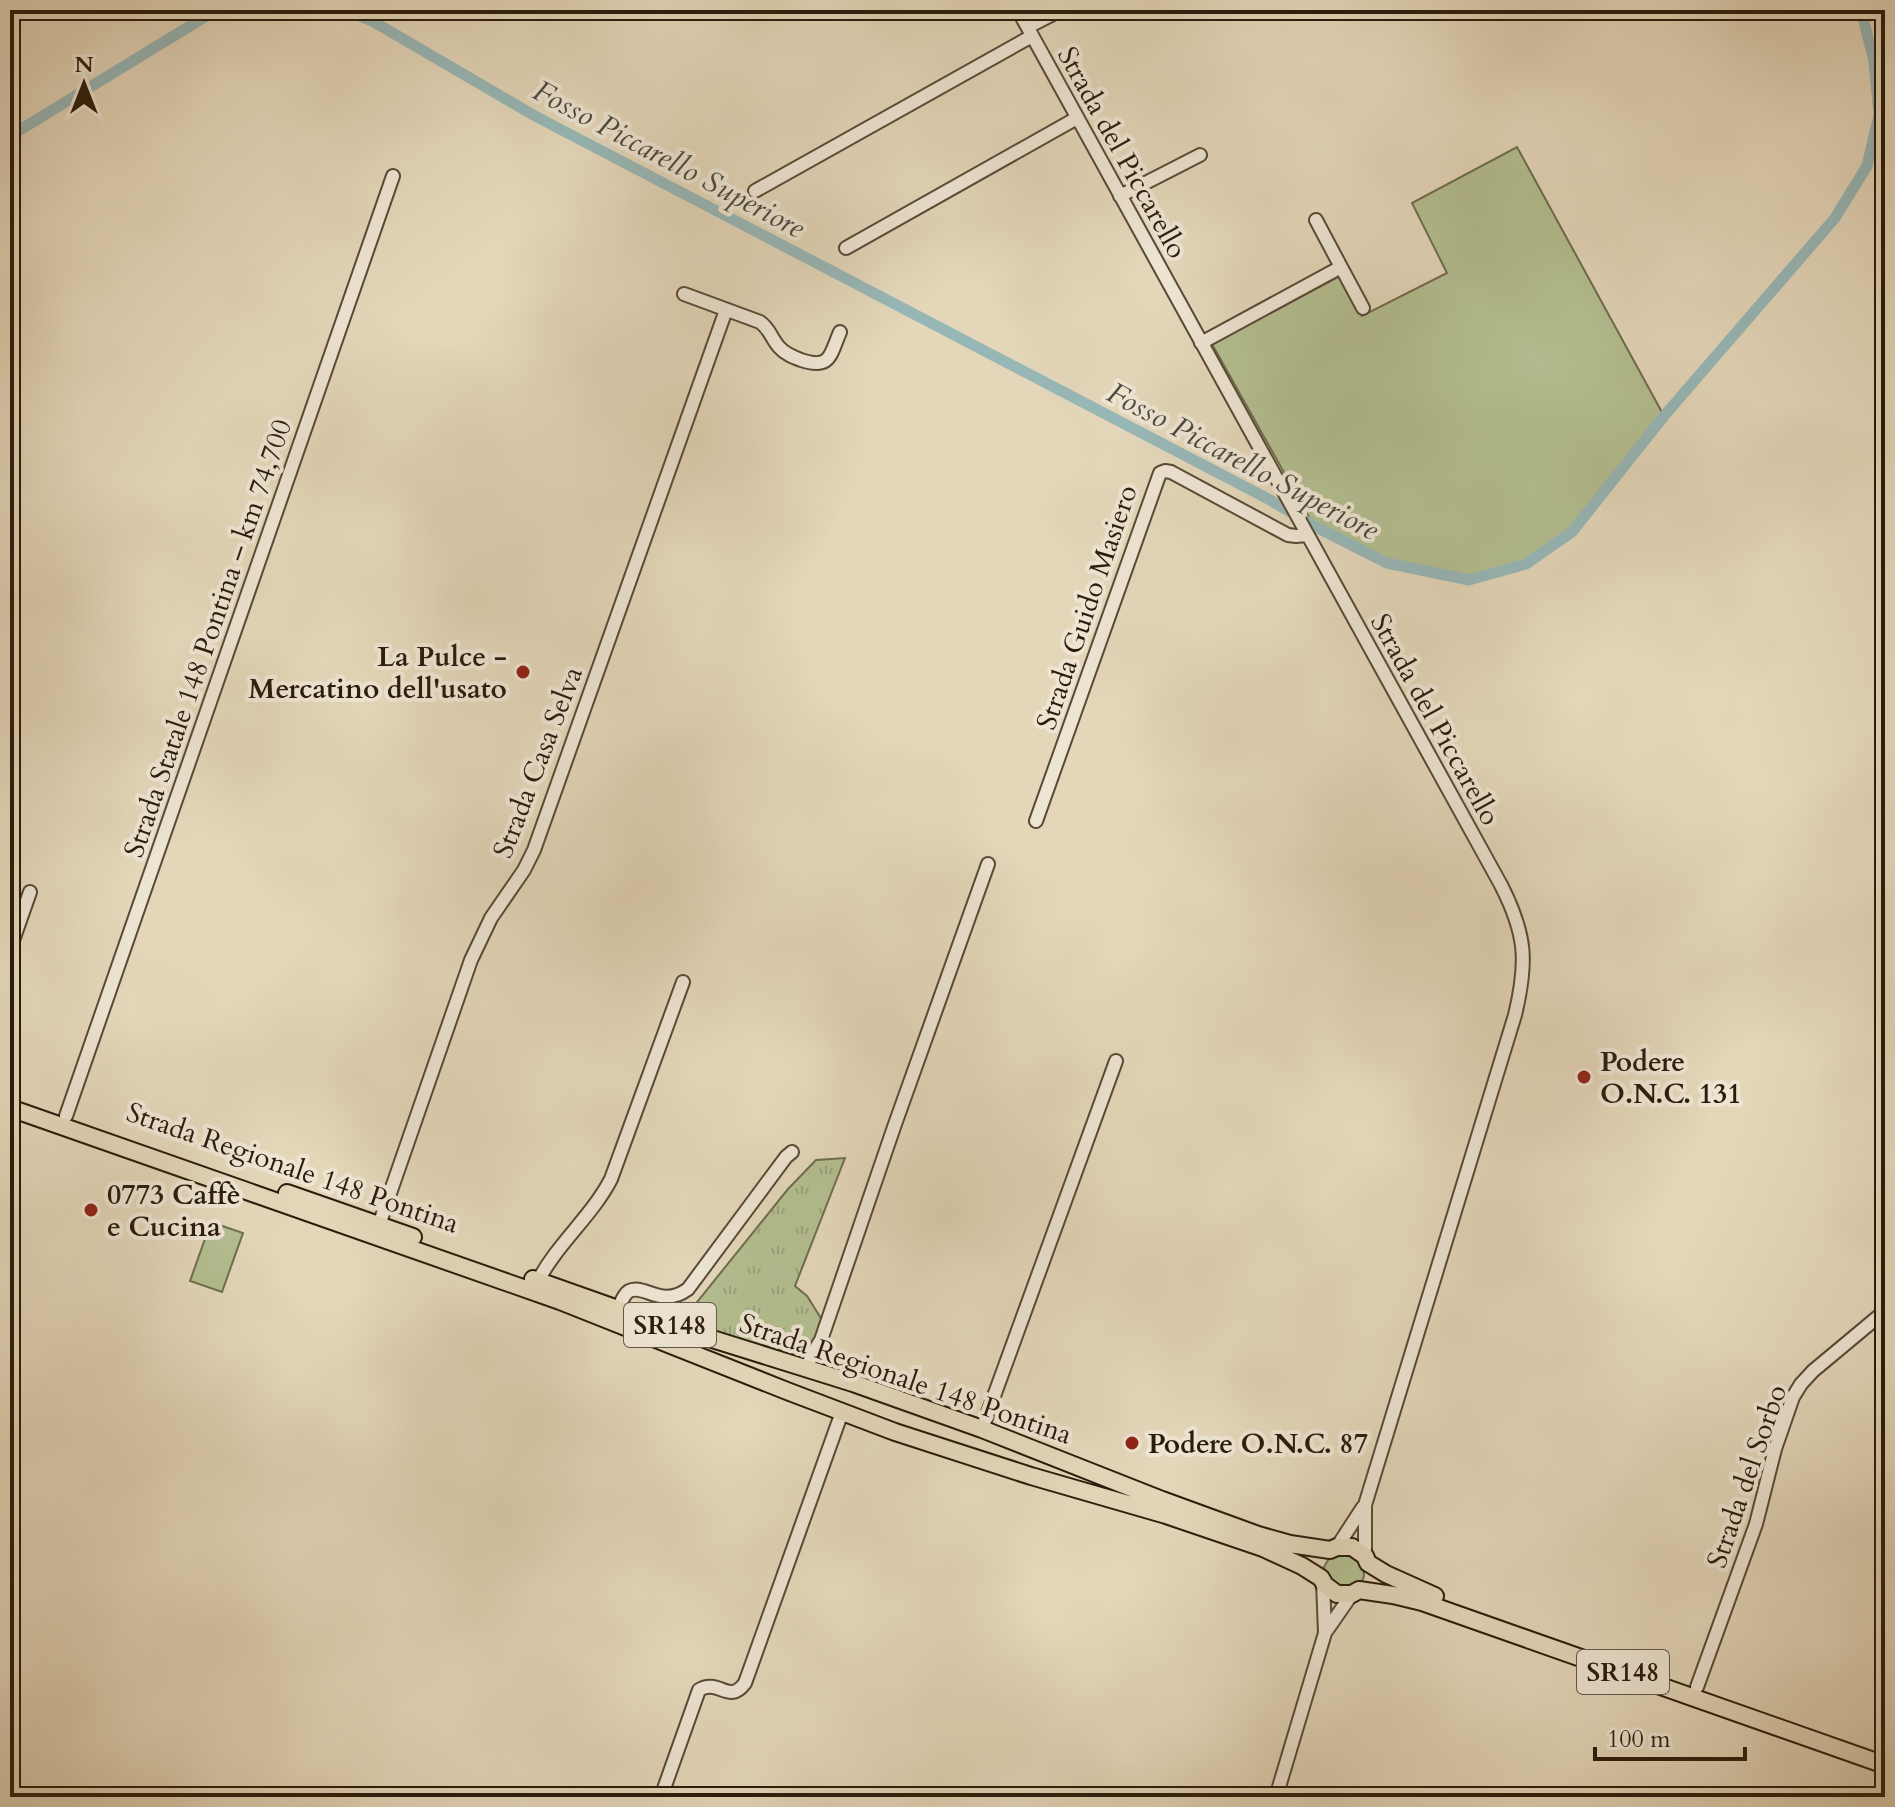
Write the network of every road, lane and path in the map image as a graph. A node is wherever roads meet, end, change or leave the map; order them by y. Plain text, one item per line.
1 (1018, 10) edge
2 (1061, 10) edge
3 (1030, 32) junction
4 (1077, 118) junction
5 (1200, 155) dead end
6 (393, 176) dead end
7 (755, 191) dead end
8 (1120, 196) junction
9 (1316, 220) dead end
10 (846, 248) dead end
11 (1341, 267) junction
12 (684, 294) dead end
13 (1363, 308) dead end
14 (726, 310) junction
15 (840, 332) dead end
16 (1201, 343) junction
17 (1307, 535) junction
18 (1036, 821) dead end
19 (988, 864) dead end
20 (30, 892) dead end
21 (10, 949) edge
22 (683, 982) dead end
23 (1116, 1061) dead end
24 (10, 1096) edge
25 (10, 1108) edge
26 (66, 1116) junction
27 (792, 1152) dead end
28 (379, 1225) junction
29 (538, 1281) junction
30 (618, 1309) junction
31 (1885, 1311) edge
32 (807, 1367) junction
33 (842, 1412) junction
34 (982, 1429) junction
35 (1365, 1505) junction
36 (1334, 1549) junction
37 (1366, 1559) junction
38 (1322, 1580) junction
39 (1356, 1592) junction
40 (1325, 1633) junction
41 (1697, 1687) junction
42 (1885, 1754) edge
43 (1885, 1765) edge
44 (661, 1797) edge
45 (1276, 1797) edge

1 - 3 street, Strada del Piccarello
2 - 3 street
3 - 4 street, Strada del Piccarello
3 - 7 street
4 - 8 street, Strada del Piccarello
4 - 10 street
5 - 8 street
6 - 26 street, Strada Statale 148 Pontina – km 74,700
8 - 16 street, Strada del Piccarello
9 - 11 street
11 - 13 street
11 - 16 street
12 - 14 street
14 - 15 street
14 - 28 street, Strada Casa Selva
16 - 17 street, Strada del Piccarello
17 - 18 street, Strada Guido Masiero
17 - 35 street, Strada del Piccarello
19 - 32 street
20 - 21 street
22 - 29 street
23 - 34 street
24 - 26 main road, Strada Regionale 148 Pontina / SR148
25 - 33 main road, Strada Regionale 148 Pontina / SR148
26 - 28 main road, Strada Regionale 148 Pontina / SR148
27 - 30 street
28 - 29 main road, Strada Regionale 148 Pontina / SR148
29 - 30 main road, Strada Regionale 148 Pontina / SR148
30 - 32 main road, Strada Regionale 148 Pontina / SR148
31 - 41 street, Strada del Sorbo
32 - 34 main road, Strada Regionale 148 Pontina / SR148
33 - 38 main road, Strada Regionale 148 Pontina / SR148
33 - 44 street
34 - 36 main road, Strada Regionale 148 Pontina / SR148
35 - 36 street, Strada del Piccarello
35 - 37 street, Strada del Piccarello
36 - 37 main road, Strada Regionale 148 Pontina / SR148
36 - 38 main road
37 - 39 main road
37 - 41 main road, Strada Regionale 148 Pontina / SR148
38 - 39 main road, Strada Regionale 148 Pontina / SR148
38 - 40 street
39 - 40 street
39 - 43 main road, Strada Regionale 148 Pontina / SR148
40 - 45 street
41 - 42 main road, Strada Regionale 148 Pontina / SR148

